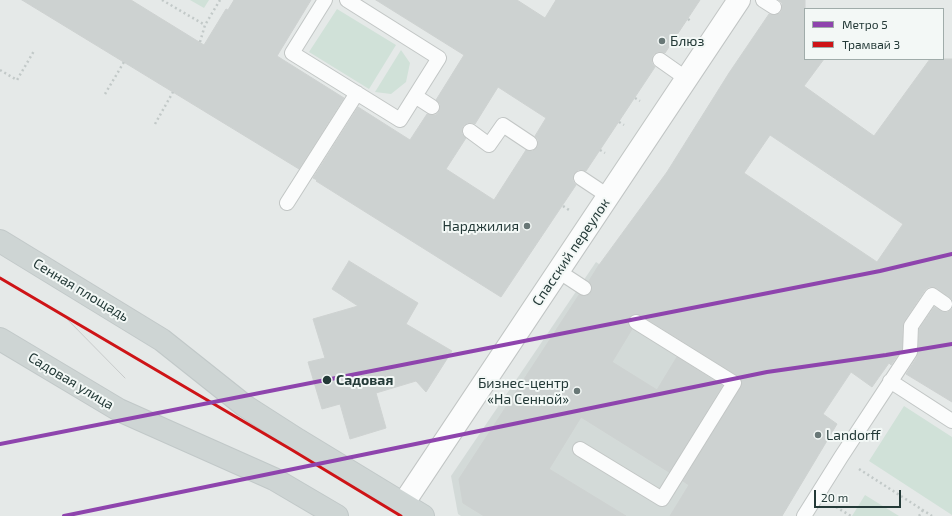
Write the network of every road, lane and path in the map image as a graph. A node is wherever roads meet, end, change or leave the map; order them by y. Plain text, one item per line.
1 (162, 0) edge
2 (220, 0) edge
3 (325, 0) edge
4 (347, 0) edge
5 (740, 0) edge
6 (205, 25) junction
7 (200, 42) dead end
8 (34, 51) dead end
9 (660, 60) dead end
10 (124, 62) dead end
11 (0, 70) edge
12 (687, 78) junction
13 (173, 92) dead end
14 (105, 94) dead end
15 (356, 94) junction
16 (415, 96) junction
17 (432, 107) dead end
18 (155, 124) dead end
19 (470, 132) dead end
20 (530, 143) dead end
21 (581, 178) dead end
22 (608, 196) junction
23 (287, 202) dead end
24 (0, 241) edge
25 (558, 271) junction
26 (584, 288) dead end
27 (945, 304) dead end
28 (636, 322) dead end
29 (0, 339) edge
30 (890, 381) junction
31 (952, 421) edge
32 (580, 449) dead end
33 (840, 457) junction
34 (403, 504) junction
35 (922, 510) junction
36 (337, 516) edge
37 (423, 516) edge
38 (804, 516) edge
39 (919, 516) edge
40 (932, 516) edge

1 - 6 path
2 - 6 path
3 - 15 lane
4 - 16 lane
5 - 12 street, Спасский переулок
6 - 7 path
8 - 11 path
9 - 12 lane
10 - 14 path
12 - 22 street, Спасский переулок
13 - 18 path
15 - 16 lane
15 - 23 lane
16 - 17 lane
19 - 20 lane
21 - 22 lane
22 - 25 street, Спасский переулок
24 - 34 main road, Сенная площадь
25 - 26 lane
25 - 34 street, Спасский переулок
27 - 30 lane
28 - 32 lane
29 - 36 main road, Садовая улица
30 - 31 lane
30 - 33 lane
33 - 35 path
33 - 38 lane
34 - 37 main road
35 - 39 path
35 - 40 path

